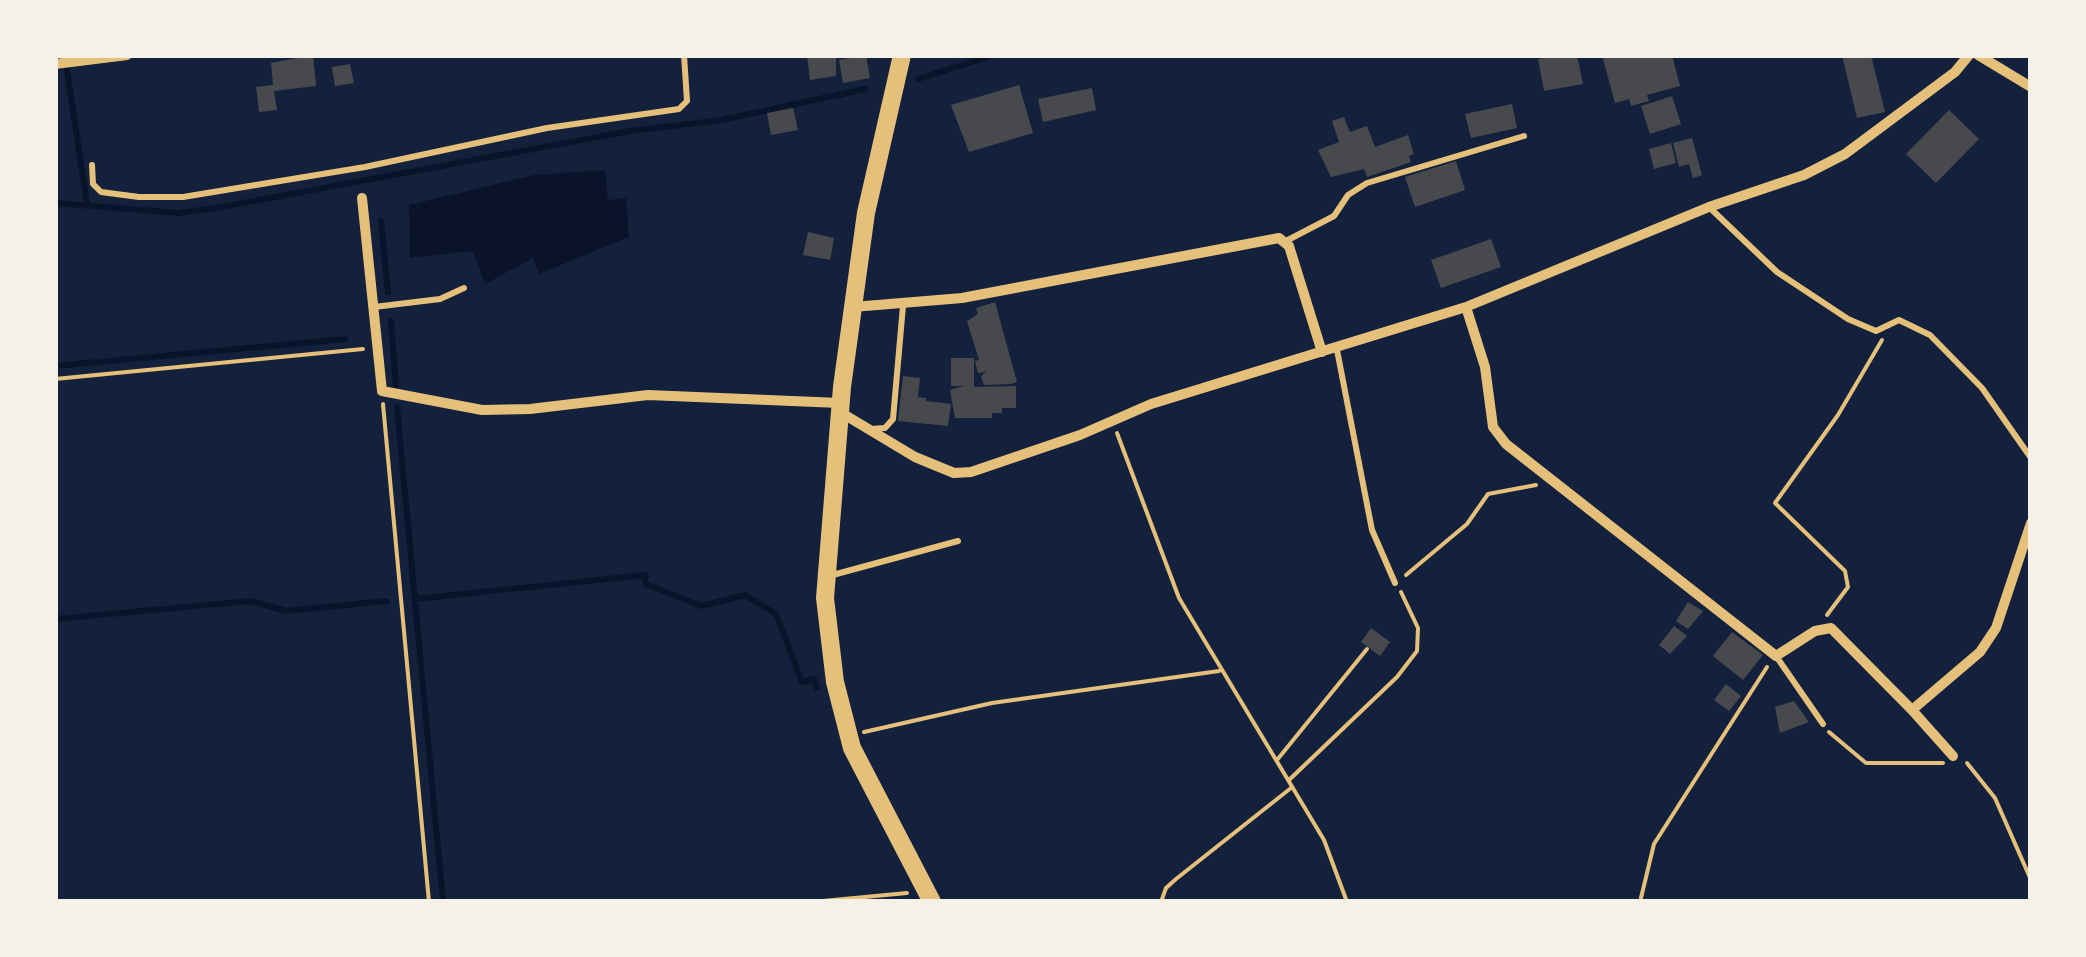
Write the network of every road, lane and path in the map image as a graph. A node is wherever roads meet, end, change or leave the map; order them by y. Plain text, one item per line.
1 (127, 55) edge
2 (684, 55) edge
3 (902, 55) edge
4 (1968, 55) edge
5 (1978, 55) edge
6 (55, 64) edge
7 (2031, 87) edge
8 (1524, 136) dead end
9 (92, 165) dead end
10 (362, 198) dead end
11 (1709, 207) junction
12 (1286, 241) junction
13 (464, 288) dead end
14 (903, 306) junction
15 (374, 307) junction
16 (853, 307) junction
17 (1466, 307) junction
18 (1882, 330) junction
19 (378, 347) junction
20 (1337, 350) junction
21 (1322, 352) junction
22 (55, 380) edge
23 (382, 391) junction
24 (840, 407) junction
25 (1112, 420) junction
26 (870, 430) junction
27 (2031, 458) edge
28 (1552, 482) junction
29 (2031, 522) edge
30 (958, 542) dead end
31 (825, 577) junction
32 (1395, 583) junction
33 (1823, 628) junction
34 (1367, 649) dead end
35 (1776, 656) junction
36 (1219, 670) junction
37 (1912, 710) junction
38 (1822, 724) joint
39 (848, 734) junction
40 (1953, 756) dead end
41 (1276, 760) junction
42 (1289, 780) junction
43 (1293, 787) junction
44 (2031, 880) edge
45 (929, 897) edge
46 (428, 902) edge
47 (812, 902) edge
48 (1162, 902) edge
49 (1347, 902) edge
50 (1640, 902) edge

1 - 6 street
2 - 9 lane
3 - 16 main road
4 - 11 street
5 - 7 street
8 - 12 lane
10 - 15 street
11 - 17 street
11 - 18 lane
12 - 14 street
12 - 21 street
13 - 15 lane
14 - 16 street
14 - 26 lane
15 - 19 street
16 - 24 main road
17 - 20 street
17 - 28 street
18 - 27 lane
18 - 33 path
19 - 22 path
19 - 23 street
20 - 21 street
20 - 32 lane
21 - 25 street
23 - 24 street
23 - 46 path
24 - 26 street
24 - 31 main road
25 - 26 street
25 - 36 path
28 - 32 path
28 - 35 street
29 - 37 street
30 - 31 lane
31 - 39 main road
32 - 42 path
33 - 35 street
33 - 37 street
34 - 41 path
35 - 38 lane
35 - 50 path
36 - 39 path
36 - 41 path
37 - 40 street
38 - 44 path
39 - 45 main road
41 - 42 path
42 - 43 path
43 - 48 path
43 - 49 path
45 - 47 path

